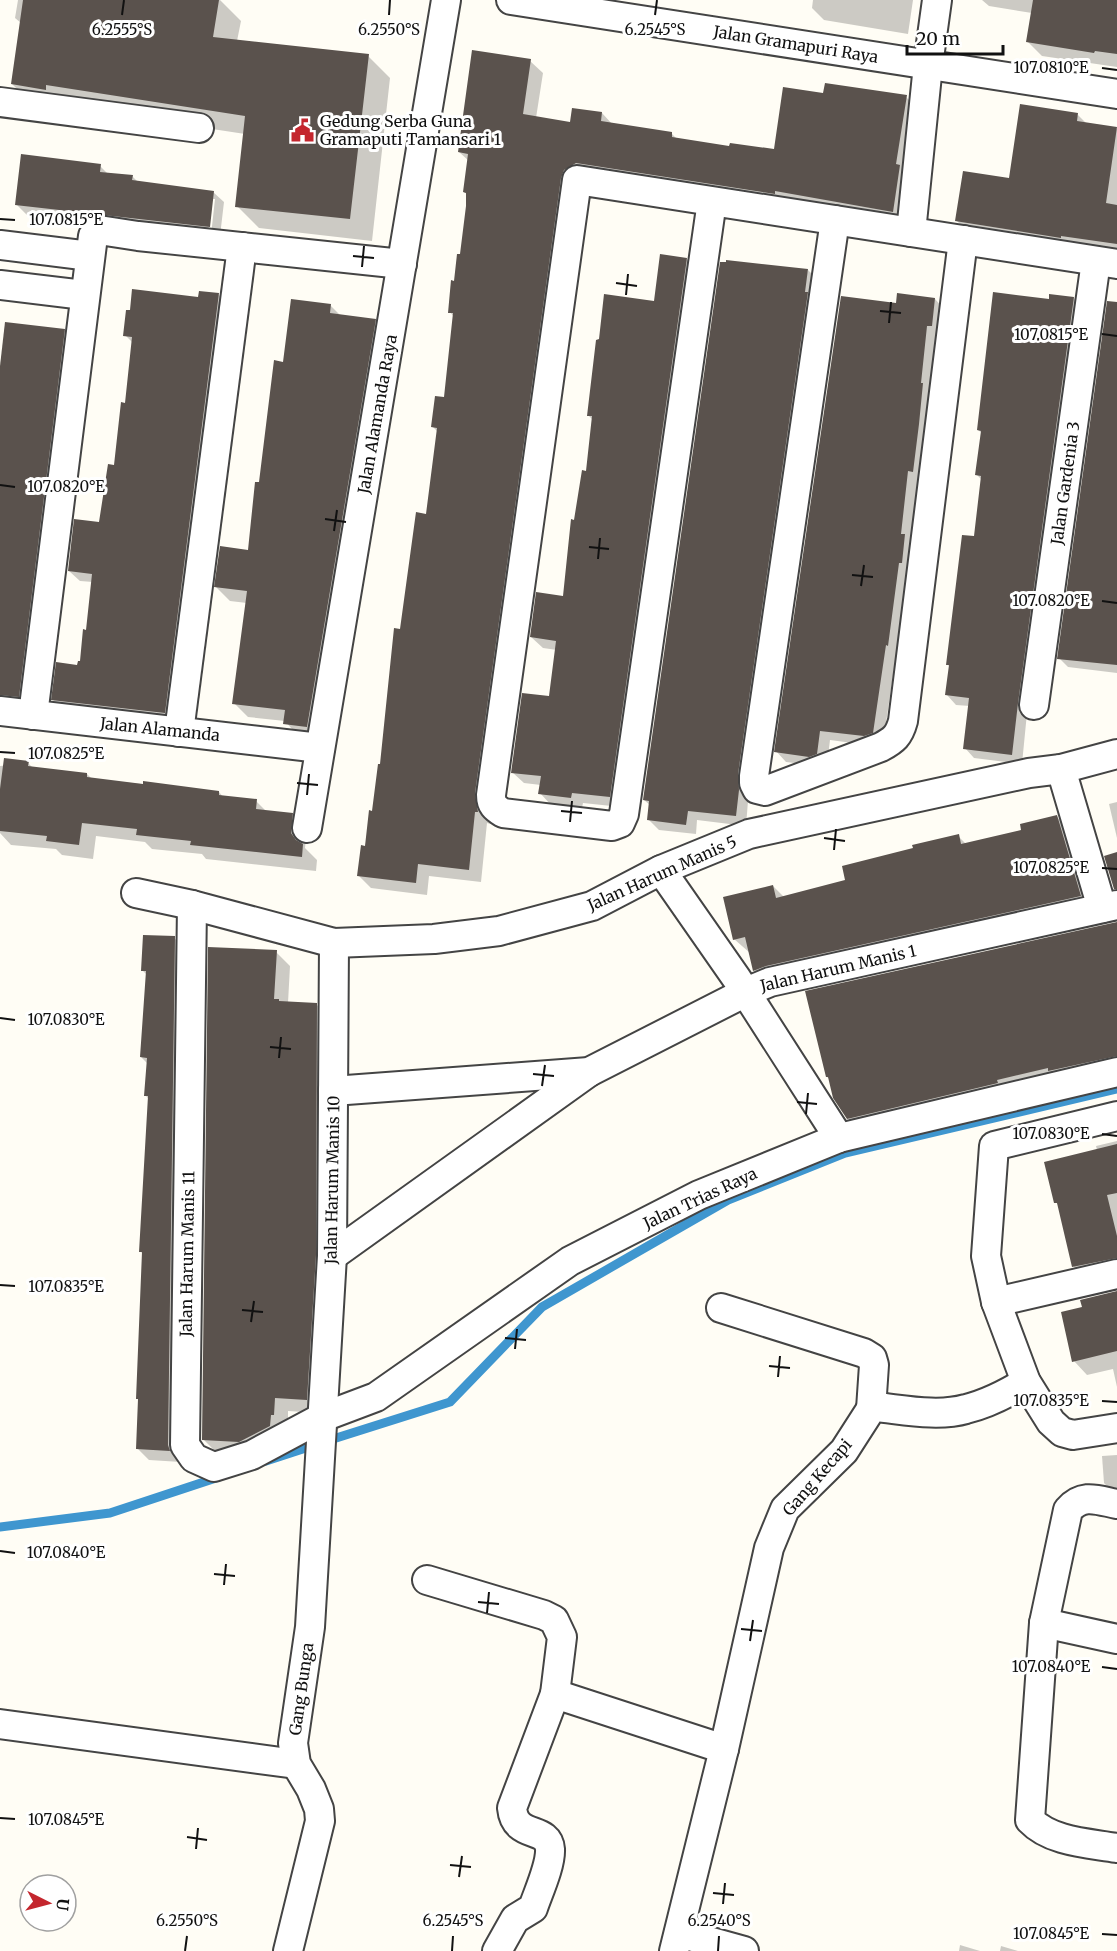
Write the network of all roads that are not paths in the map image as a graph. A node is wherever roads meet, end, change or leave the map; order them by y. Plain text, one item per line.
1 (446, 0) edge
2 (512, 0) edge
3 (938, 0) edge
4 (928, 64) junction
5 (1117, 94) edge
6 (0, 102) edge
7 (199, 128) dead end
8 (712, 201) junction
9 (835, 220) junction
10 (911, 232) junction
11 (963, 240) junction
12 (0, 245) edge
13 (242, 247) junction
14 (90, 256) junction
15 (1107, 262) edge
16 (402, 264) junction
17 (0, 285) edge
18 (84, 295) junction
19 (1034, 705) dead end
20 (0, 711) edge
21 (33, 715) junction
22 (179, 732) junction
23 (320, 747) junction
24 (1117, 754) edge
25 (1061, 769) junction
26 (307, 828) dead end
27 (661, 870) junction
28 (136, 893) dead end
29 (192, 905) junction
30 (1110, 907) edge
31 (334, 942) junction
32 (746, 992) junction
33 (589, 1072) junction
34 (1117, 1072) edge
35 (333, 1090) junction
36 (1117, 1116) edge
37 (839, 1138) junction
38 (332, 1256) junction
39 (1117, 1274) edge
40 (996, 1302) junction
41 (721, 1308) dead end
42 (1026, 1382) junction
43 (871, 1409) junction
44 (323, 1417) junction
45 (1117, 1428) edge
46 (1117, 1504) edge
47 (427, 1580) dead end
48 (1044, 1623) junction
49 (1117, 1639) edge
50 (555, 1694) junction
51 (0, 1724) edge
52 (724, 1749) junction
53 (296, 1764) junction
54 (1117, 1848) edge
55 (676, 1942) edge
56 (288, 1951) edge
57 (497, 1951) edge
58 (744, 1951) edge

1 - 16 street, Jalan Alamanda Raya
2 - 4 street, Jalan Gramapuri Raya
3 - 4 street
4 - 5 street, Jalan Gramapuri Raya
4 - 10 street
6 - 7 street
8 - 8 street
8 - 9 street
9 - 10 street
9 - 11 street
10 - 11 street
11 - 15 street
12 - 14 street
13 - 14 street
13 - 16 street
13 - 22 street
14 - 18 street
15 - 19 street, Jalan Gardenia 3
16 - 23 street, Jalan Alamanda Raya
17 - 18 street
18 - 21 street
20 - 21 street, Jalan Alamanda
21 - 22 street, Jalan Alamanda
22 - 23 street, Jalan Alamanda
23 - 26 street, Jalan Alamanda Raya
24 - 25 street, Jalan Harum Manis 5
25 - 27 street, Jalan Harum Manis 5
25 - 30 street, Jalan Harum Manis 1
27 - 31 street, Jalan Harum Manis 5
27 - 32 street
28 - 29 street, Jalan Harum Manis 5
29 - 31 street, Jalan Harum Manis 5
29 - 44 street, Jalan Harum Manis 11
30 - 32 street, Jalan Harum Manis 1
31 - 35 street, Jalan Harum Manis 10
32 - 33 street, Jalan Harum Manis 1
32 - 37 street
33 - 35 street, Jalan Harum Manis 1
33 - 38 street, Jalan Harum Manis 1
34 - 37 street, Jalan Trias Raya
35 - 38 street, Jalan Harum Manis 10
36 - 40 street
37 - 44 street, Jalan Trias Raya
38 - 44 street, Jalan Harum Manis 10
39 - 40 street
40 - 42 street
41 - 43 street
42 - 43 street
42 - 45 street
43 - 52 street, Gang Kecapi
44 - 53 street, Gang Bunga
46 - 48 street
47 - 50 street
48 - 49 street
48 - 54 street
50 - 52 street
50 - 57 street
51 - 53 street
52 - 55 street, Gang Kecapi
53 - 56 street, Gang Bunga
55 - 58 street

